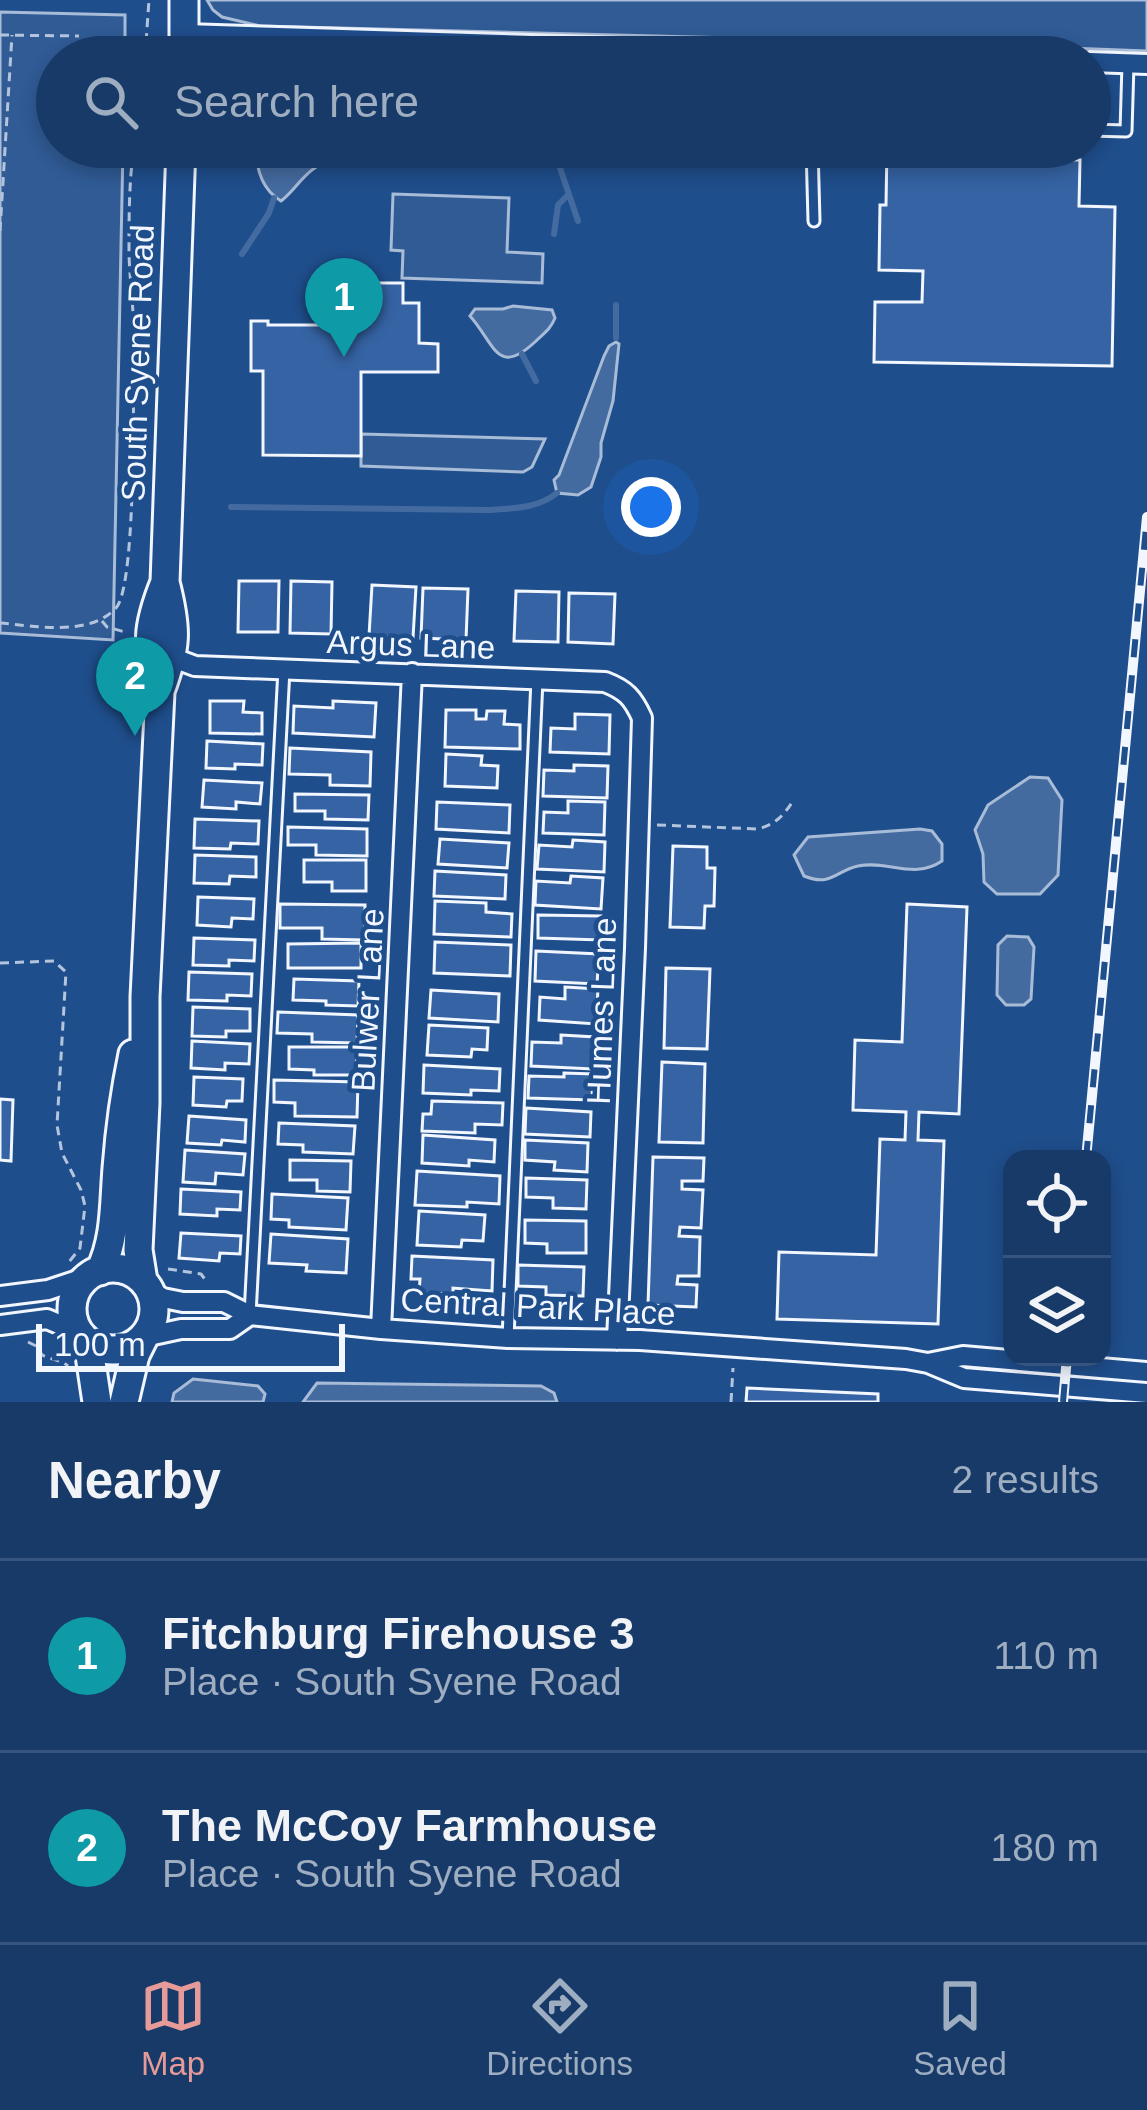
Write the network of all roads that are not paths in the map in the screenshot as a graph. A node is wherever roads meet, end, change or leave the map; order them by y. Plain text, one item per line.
1 (184, 0) edge
2 (184, 36) edge
3 (1138, 64) edge
4 (1111, 131) edge
5 (180, 168) edge
6 (813, 168) edge
7 (814, 221) dead end
8 (165, 582) junction
9 (184, 660) junction
10 (284, 669) junction
11 (412, 673) junction
12 (537, 679) junction
13 (161, 688) junction
14 (624, 689) joint
15 (145, 997) junction
16 (95, 1273) junction
17 (151, 1279) junction
18 (0, 1296) edge
19 (250, 1315) junction
20 (0, 1325) edge
21 (381, 1329) junction
22 (84, 1337) junction
23 (144, 1337) junction
24 (508, 1338) junction
25 (616, 1340) junction
26 (928, 1363) junction
27 (1147, 1372) edge
28 (1147, 1393) edge
29 (97, 1402) edge
30 (124, 1402) edge

1 - 2 street
3 - 4 lane
5 - 8 street, South Syene Road
6 - 7 lane
8 - 9 street, South Syene Road
8 - 13 street, South Syene Road
9 - 10 street, Argus Lane
9 - 13 street, South Syene Road
10 - 11 street, Argus Lane
10 - 19 lane
11 - 12 street, Argus Lane
11 - 21 street, Bulwer Lane
12 - 14 street, Argus Lane
12 - 24 lane
13 - 15 street, South Syene Road
14 - 25 street, Humes Lane
15 - 16 street, South Syene Road
15 - 17 street, South Syene Road
16 - 17 street
16 - 18 street
16 - 22 street, South Syene Road
17 - 19 street, Central Park Place
17 - 23 street, South Syene Road
19 - 21 street, Central Park Place
19 - 23 street
20 - 22 street
21 - 24 street, Central Park Place
22 - 23 street
22 - 29 street, South Syene Road
23 - 30 street, South Syene Road
24 - 25 street, Central Park Place
25 - 26 street, Central Park Place
26 - 27 street, Central Park Place
26 - 28 street, Central Park Place

